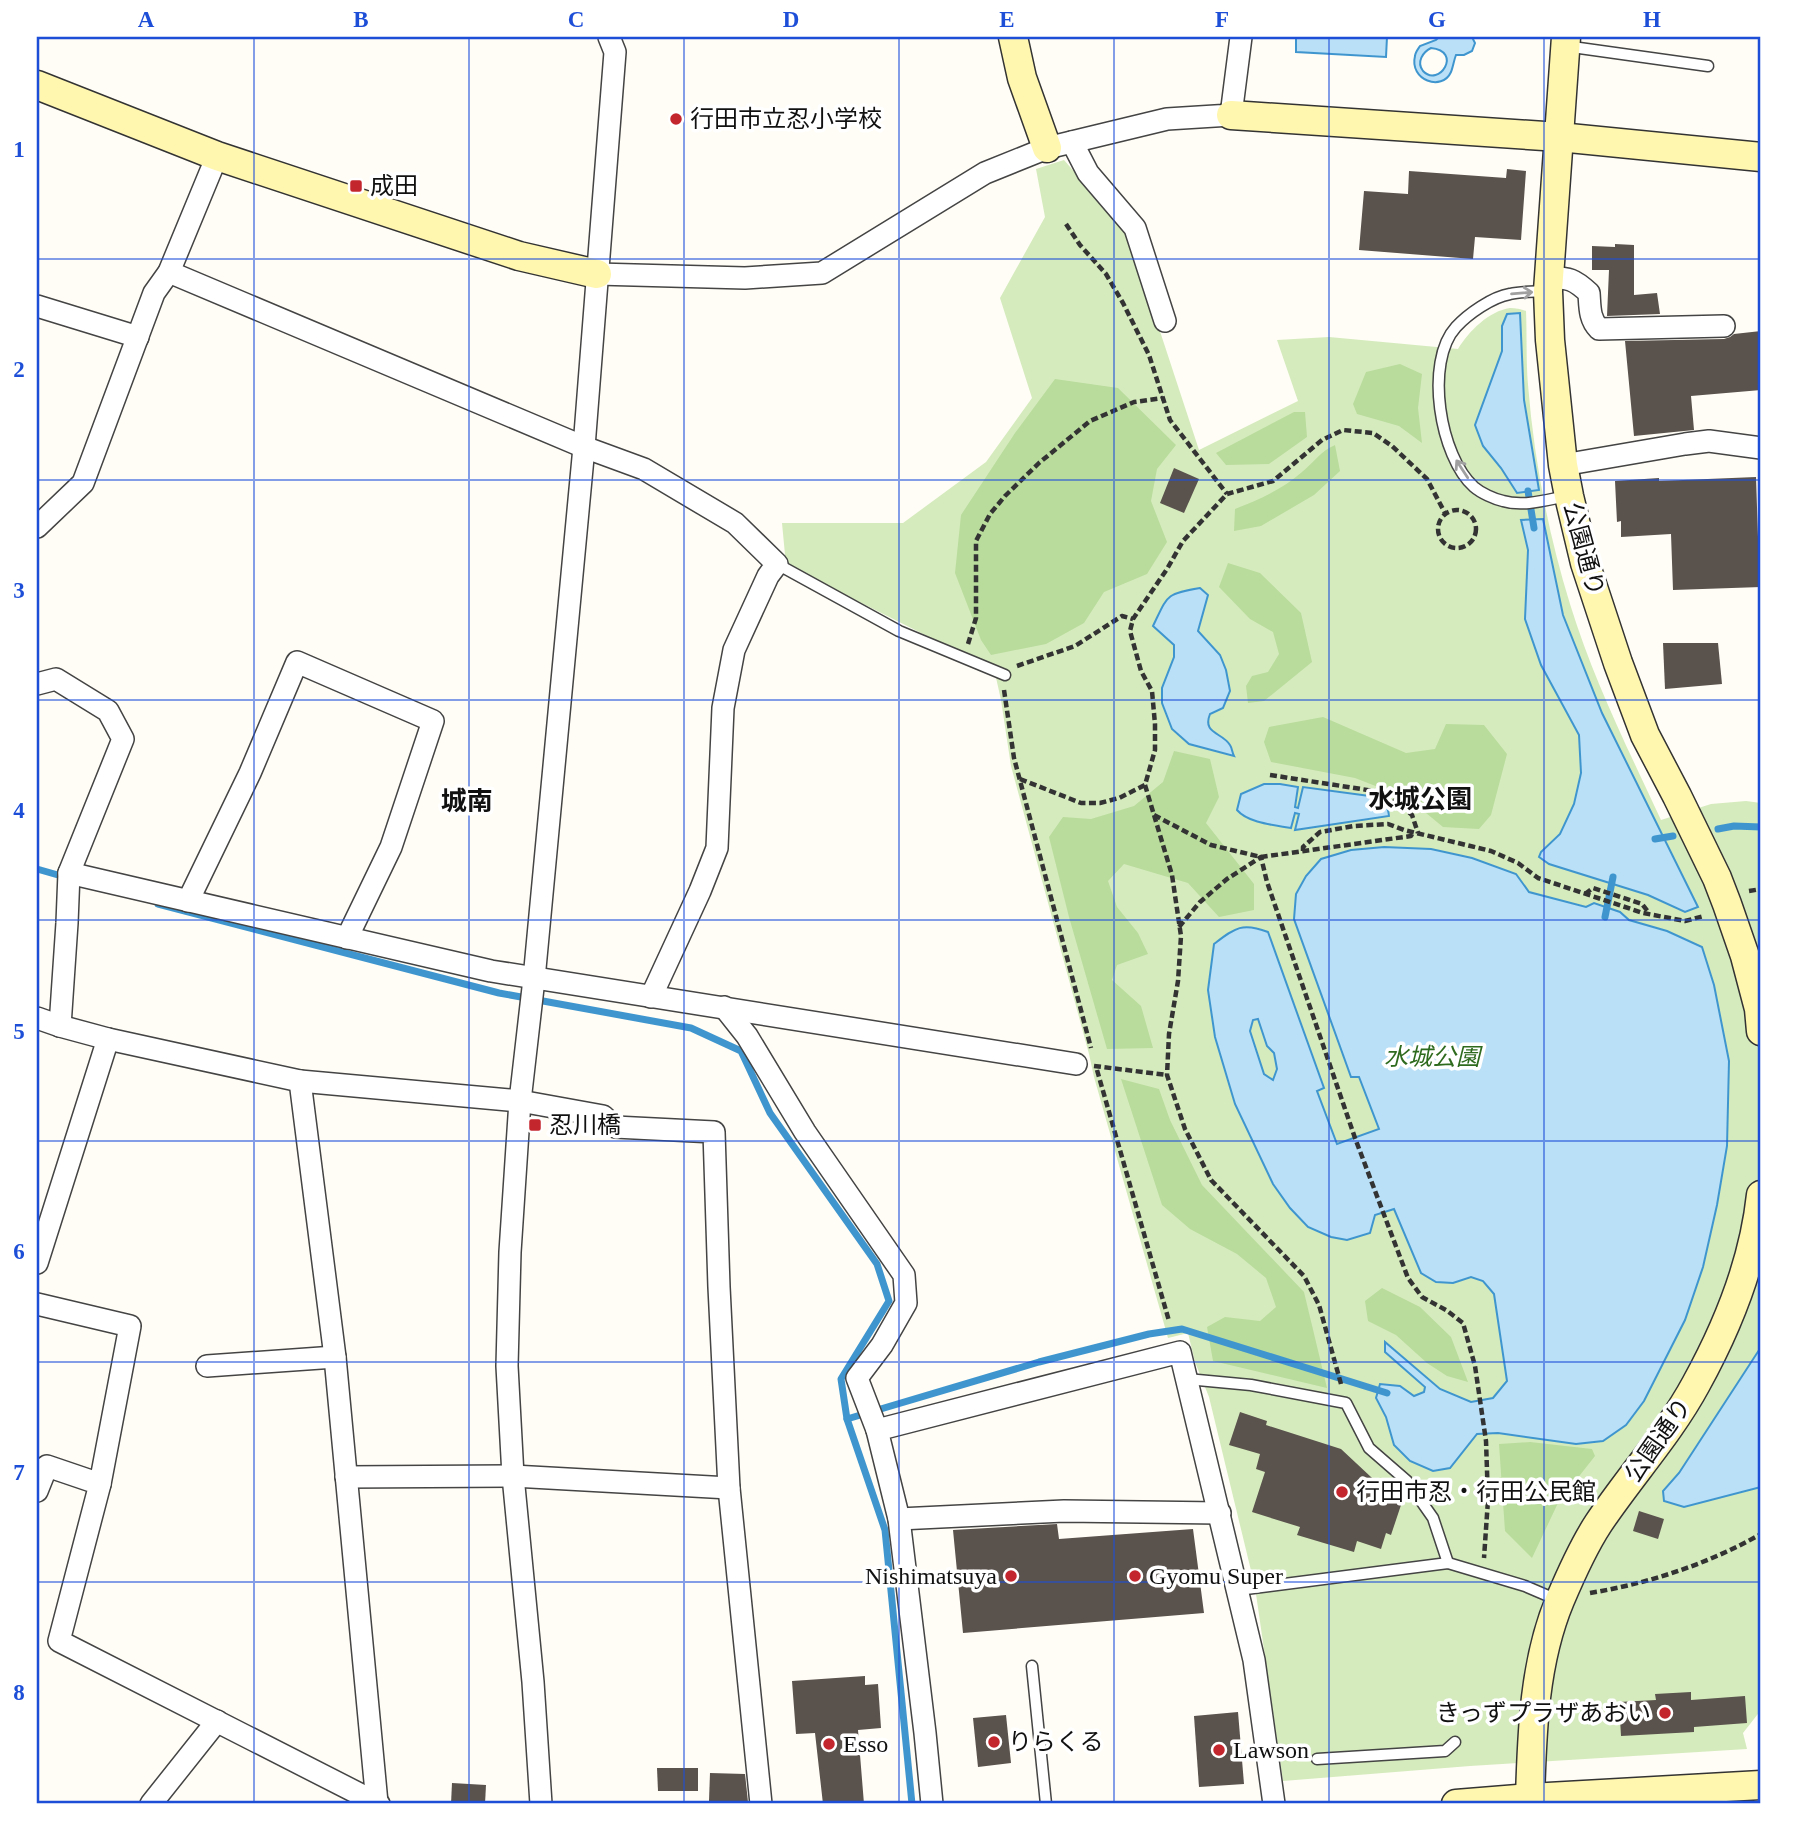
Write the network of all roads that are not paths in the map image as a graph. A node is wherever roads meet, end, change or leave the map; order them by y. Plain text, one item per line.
1 (609, 37) edge
2 (1013, 37) edge
3 (1241, 37) edge
4 (1566, 42) edge
5 (1708, 66) dead end
6 (37, 85) edge
7 (1231, 114) junction
8 (1559, 137) junction
9 (1059, 145) junction
10 (217, 156) junction
11 (1761, 157) edge
12 (169, 272) junction
13 (597, 274) junction
14 (1548, 284) junction
15 (37, 306) edge
16 (1165, 321) dead end
17 (1724, 326) dead end
18 (138, 337) junction
19 (584, 447) junction
20 (1761, 448) edge
21 (1563, 466) junction
22 (1557, 498) junction
23 (37, 527) edge
24 (777, 564) junction
25 (1005, 675) road end
26 (37, 684) edge
27 (69, 873) junction
28 (188, 901) junction
29 (347, 938) junction
30 (1753, 951) edge
31 (534, 979) junction
32 (651, 997) junction
33 (724, 1007) junction
34 (37, 1018) edge
35 (60, 1026) junction
36 (1761, 1031) edge
37 (108, 1039) junction
38 (1086, 1065) road end
39 (300, 1081) junction
40 (520, 1101) junction
41 (1761, 1195) edge
42 (37, 1263) edge
43 (37, 1304) edge
44 (335, 1357) junction
45 (207, 1366) dead end
46 (1186, 1380) junction
47 (877, 1430) junction
48 (346, 1476) junction
49 (513, 1476) junction
50 (100, 1484) junction
51 (729, 1488) junction
52 (37, 1491) edge
53 (1220, 1513) junction
54 (899, 1519) junction
55 (1448, 1563) junction
56 (1238, 1590) junction
57 (1560, 1601) junction
58 (1032, 1666) dead end
59 (216, 1721) junction
60 (1455, 1742) dead end
61 (1317, 1759) dead end
62 (1761, 1786) edge
63 (1531, 1801) edge
64 (151, 1804) edge
65 (378, 1804) edge
66 (541, 1804) edge
67 (761, 1804) edge
68 (932, 1804) edge
69 (1046, 1804) edge
70 (1274, 1804) edge
71 (1456, 1804) edge

1 - 13 street
2 - 9 street
3 - 7 street
4 - 5 lane
4 - 8 street, 公園通り
6 - 10 street
7 - 8 street
7 - 9 street
8 - 11 street
8 - 14 street, 公園通り
9 - 13 street
9 - 16 street
10 - 12 street
10 - 13 street
12 - 18 street
12 - 19 street
13 - 19 street
14 - 17 street
14 - 21 street, 公園通り
22 -> 14 lane
15 - 18 street
18 - 23 street
19 - 24 street
19 - 31 street
20 - 21 street
21 - 22 street, 公園通り
22 - 30 street, 公園通り
24 - 25 lane
24 - 32 street
26 - 27 street
27 - 28 street
27 - 35 street
28 - 29 street
28 - 29 street
29 - 31 street
30 - 36 street, 公園通り
31 - 32 street
31 - 40 street
32 - 33 street
33 - 38 street
33 - 47 street
34 - 35 street
35 - 37 street
37 - 39 street
37 - 42 street
39 - 40 street
39 - 44 street
40 - 49 street
40 - 51 street
41 - 57 street, 公園通り
43 - 50 street
44 - 45 street
44 - 48 street
46 - 47 street
46 - 53 street
46 - 55 lane
47 - 54 street
48 - 49 street
48 - 65 street
49 - 51 street
49 - 66 street
50 - 52 street
50 - 59 street
51 - 67 street
53 - 54 street
53 - 56 street
54 - 68 street
55 - 56 lane
55 - 57 lane
56 - 70 street
57 - 63 street, 公園通り
58 - 69 lane
59 - 64 street
59 - 65 street
60 - 61 lane
62 - 63 street
63 - 71 street

